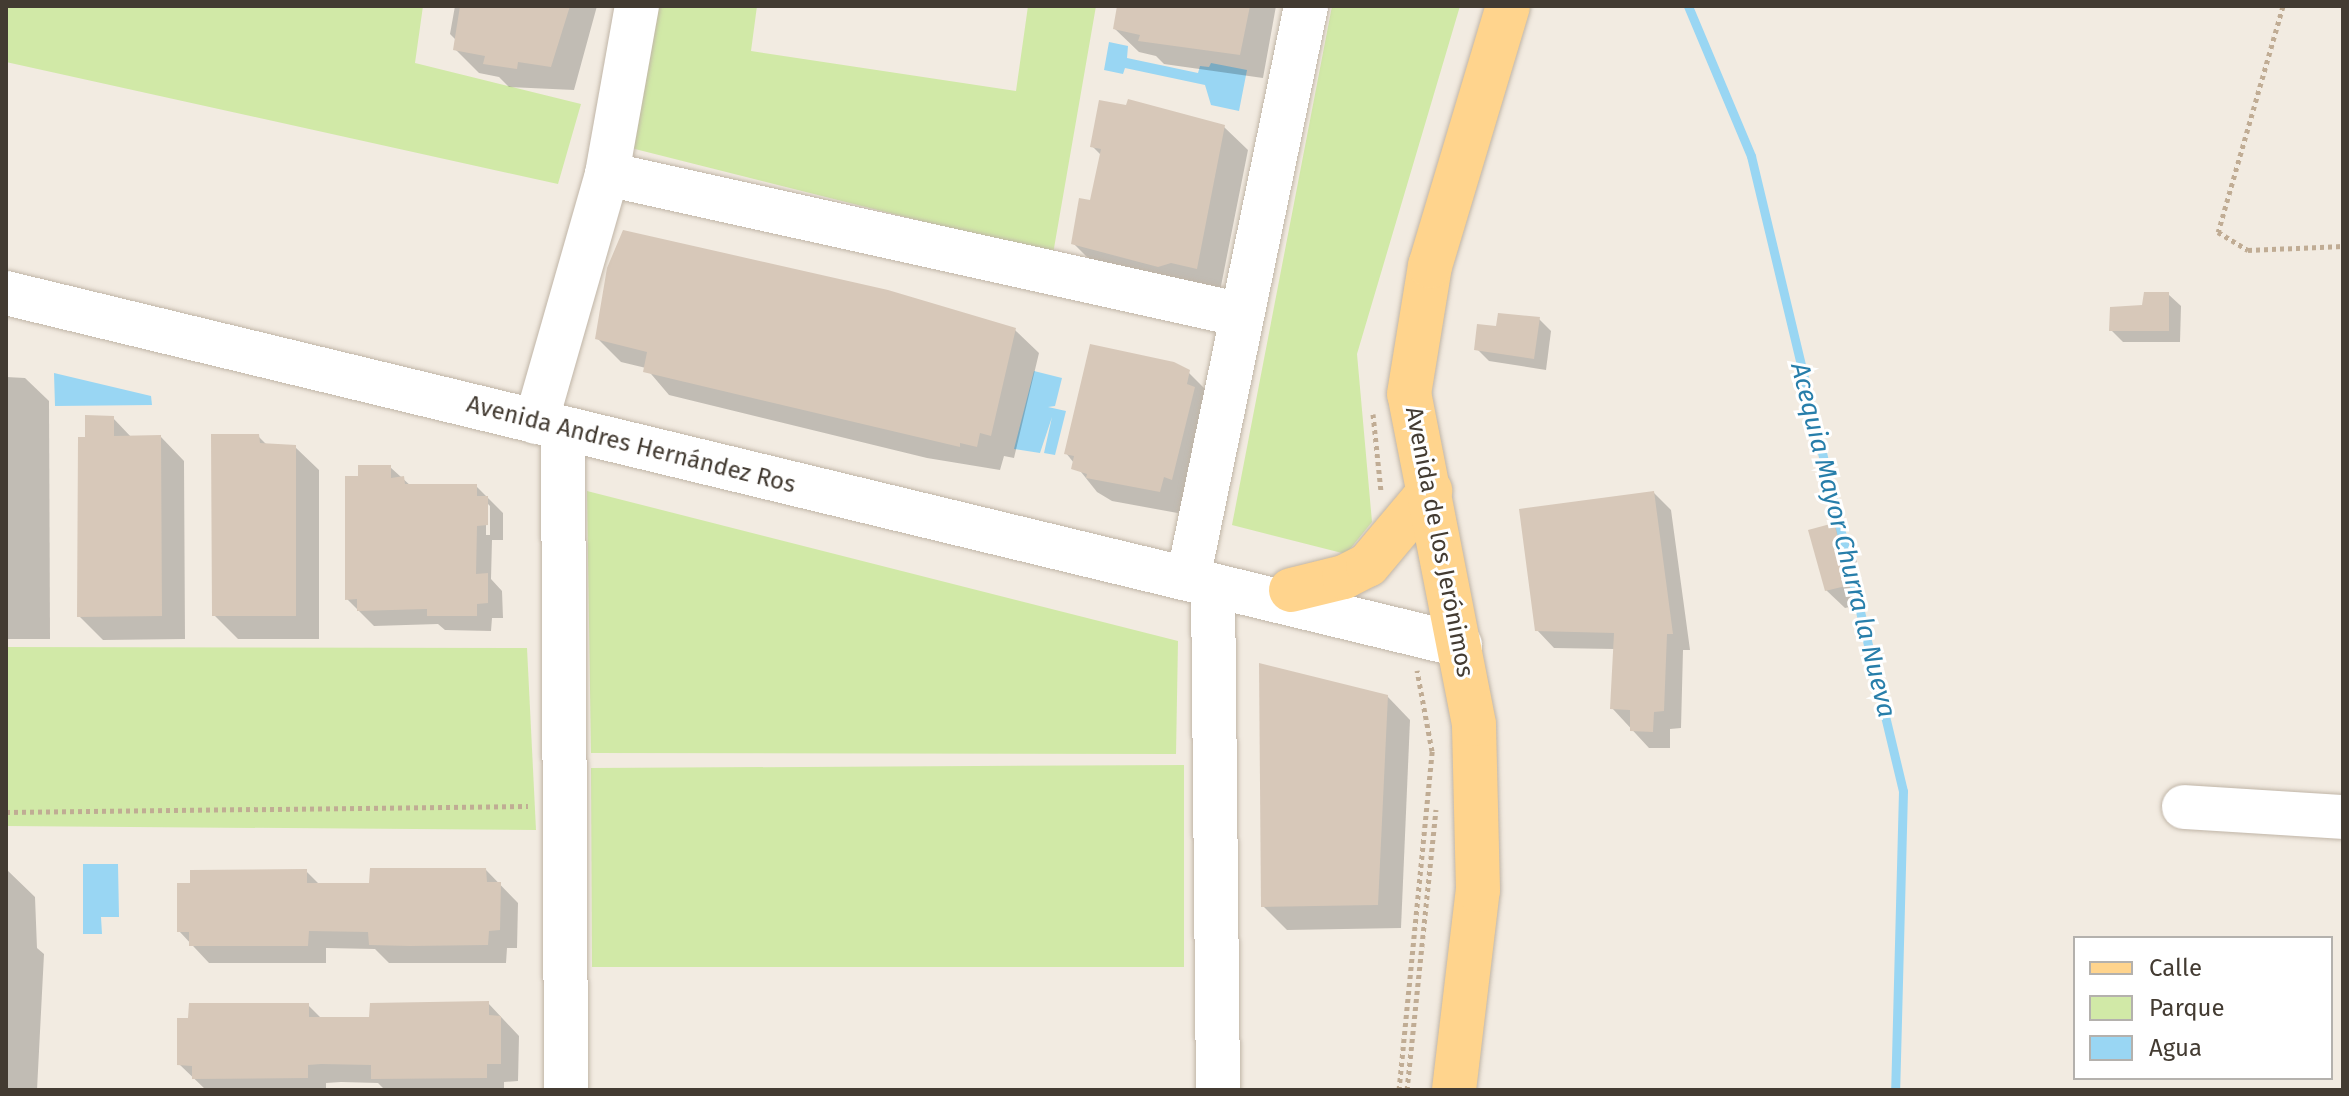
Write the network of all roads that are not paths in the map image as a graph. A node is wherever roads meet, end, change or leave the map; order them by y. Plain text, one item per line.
1 (637, 6) edge
2 (1306, 6) edge
3 (1508, 6) edge
4 (607, 174) junction
5 (6, 293) edge
6 (1242, 315) junction
7 (550, 425) junction
8 (1430, 491) junction
9 (1200, 582) junction
10 (1273, 593) junction
11 (1457, 626) junction
12 (1474, 751) junction
13 (2184, 807) dead end
14 (2343, 817) edge
15 (566, 1090) edge
16 (1218, 1090) edge
17 (1424, 1090) edge
18 (1454, 1090) edge

1 - 4 street
2 - 6 street
3 - 8 main road, Avenida de los Jerónimos
4 - 6 street
4 - 7 street
5 - 7 street, Avenida Andres Hernández Ros
6 - 9 street
7 - 9 street, Avenida Andres Hernández Ros
7 - 15 street
8 - 10 main road
8 - 11 main road, Avenida de los Jerónimos
9 - 10 street, Avenida Andres Hernández Ros
9 - 16 street
10 - 11 street, Avenida Andres Hernández Ros
11 - 12 main road, Avenida de los Jerónimos
12 - 17 main road
12 - 18 main road, Avenida de los Jerónimos
13 - 14 street

